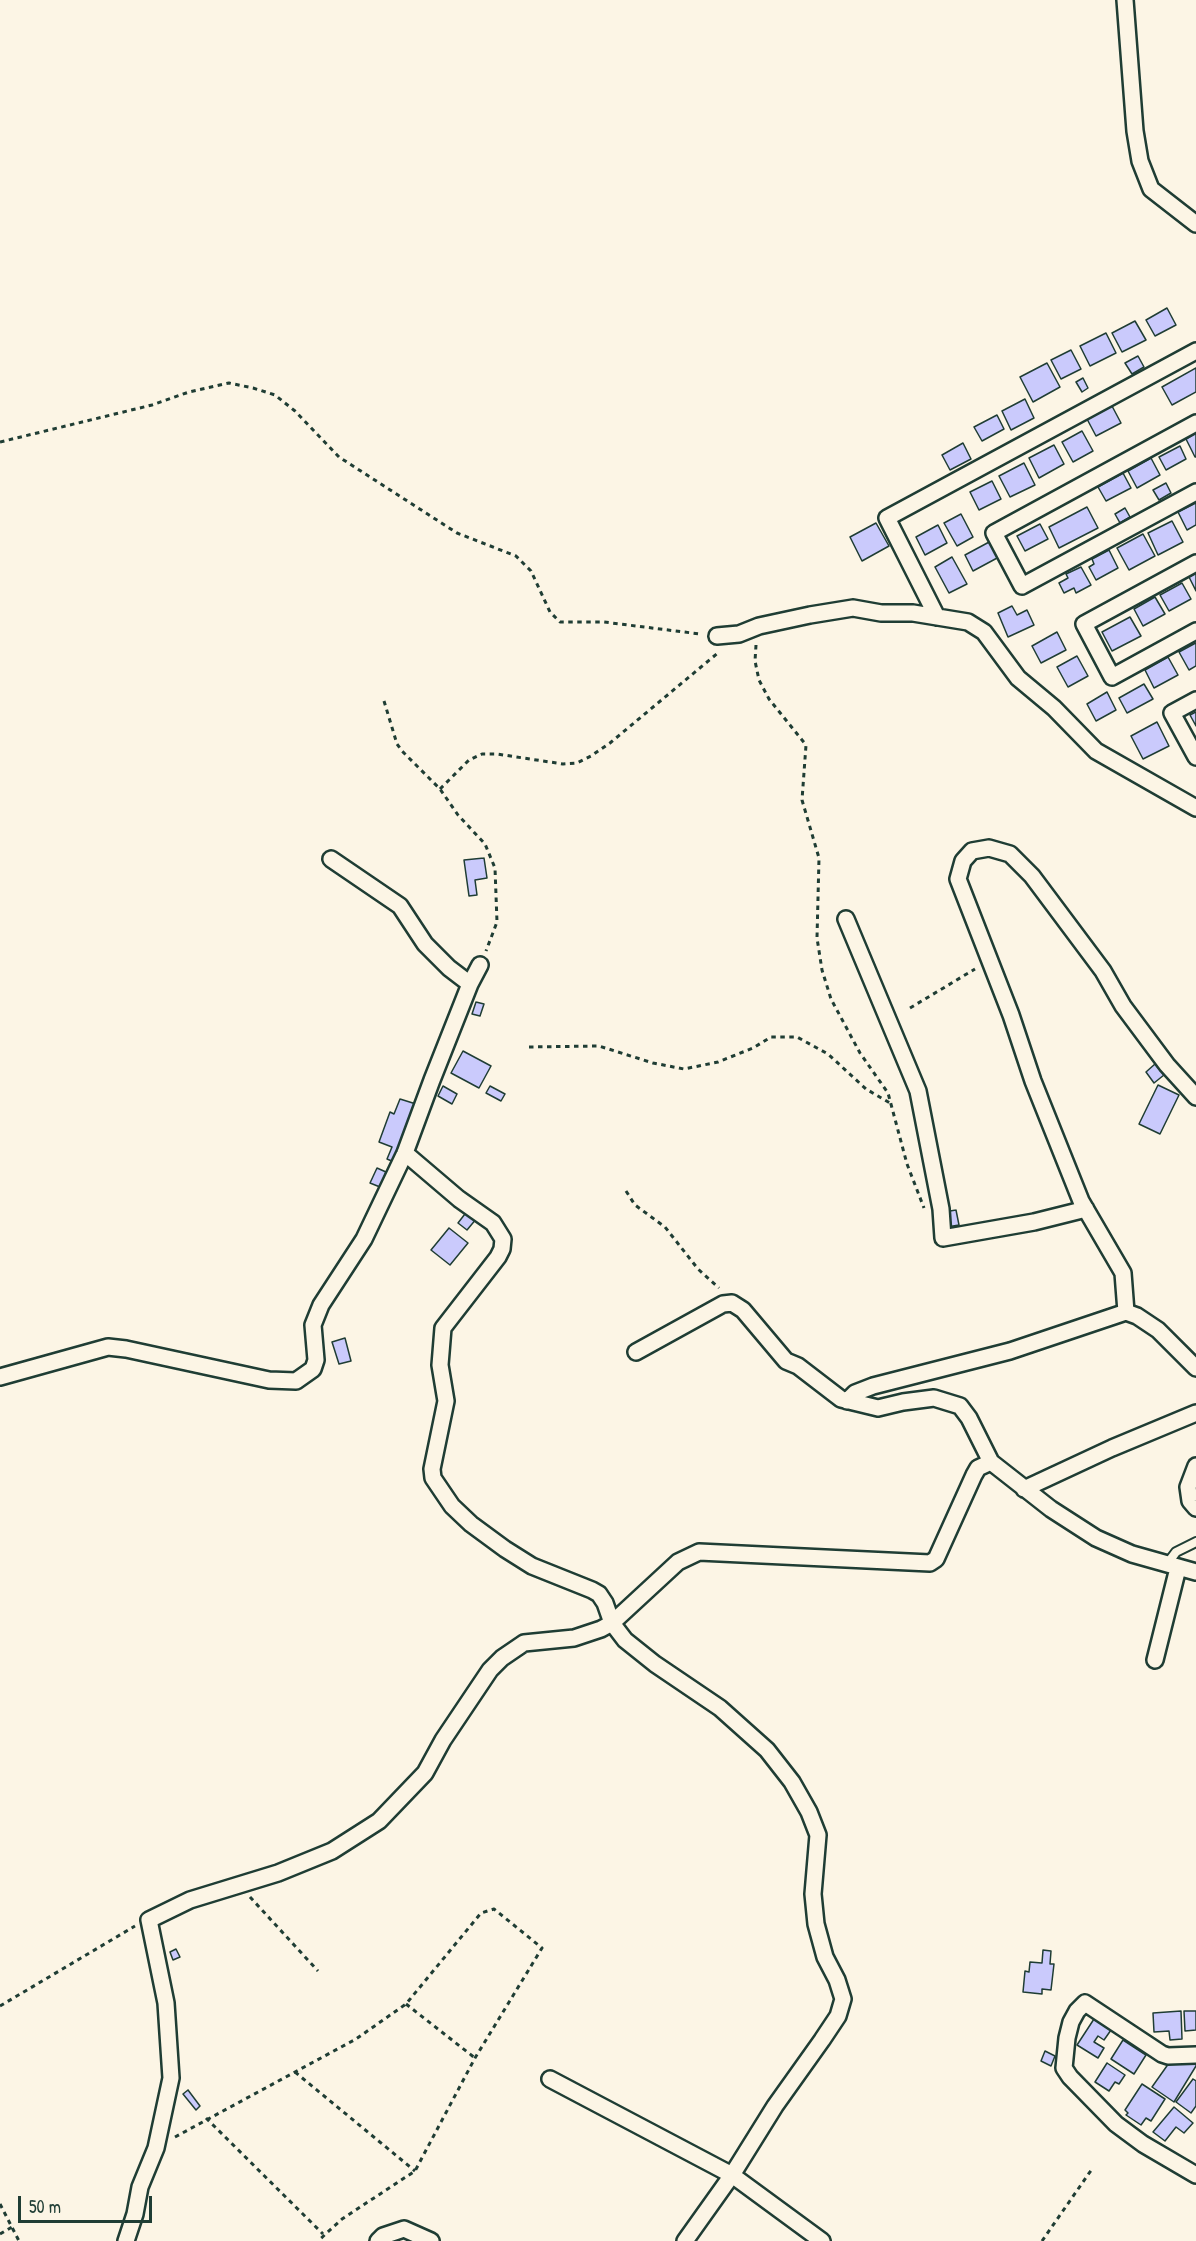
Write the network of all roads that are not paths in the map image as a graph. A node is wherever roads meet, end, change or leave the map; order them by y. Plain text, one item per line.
1 (1125, 0) edge
2 (1196, 224) edge
3 (1196, 351) edge
4 (1196, 423) edge
5 (1196, 492) edge
6 (1196, 563) edge
7 (938, 617) junction
8 (1196, 631) edge
9 (717, 636) road end
10 (1196, 700) edge
11 (1196, 757) edge
12 (1196, 808) edge
13 (331, 859) dead end
14 (846, 919) dead end
15 (480, 965) road end
16 (470, 984) junction
17 (1196, 1097) edge
18 (405, 1153) junction
19 (1086, 1209) junction
20 (1126, 1312) junction
21 (636, 1352) dead end
22 (1196, 1368) edge
23 (0, 1377) edge
24 (847, 1401) junction
25 (1196, 1413) edge
26 (991, 1462) junction
27 (1196, 1466) edge
28 (1024, 1490) junction
29 (1196, 1508) edge
30 (1196, 1542) edge
31 (1172, 1566) junction
32 (1196, 1572) edge
33 (612, 1623) junction
34 (1155, 1660) dead end
35 (1196, 2055) edge
36 (550, 2079) dead end
37 (732, 2175) junction
38 (1196, 2175) edge
39 (126, 2241) edge
40 (378, 2241) edge
41 (431, 2241) edge
42 (685, 2241) edge
43 (822, 2241) edge

1 - 2 street
3 - 7 street
4 - 5 street
6 - 8 street
7 - 9 street
7 - 12 street
10 - 11 street
13 - 16 street
14 - 19 street
15 - 16 street
16 - 18 street
17 - 19 street
18 - 23 street
18 - 33 street
19 - 20 street
20 - 22 street
20 - 24 street
21 - 24 street
24 - 26 street
25 - 28 street
26 - 28 street
26 - 33 street
27 - 29 street
28 - 31 street
30 - 31 lane
31 - 32 street
31 - 34 street
33 - 37 street
33 - 39 street
35 - 38 street
36 - 37 street
37 - 42 street
37 - 43 street
40 - 41 street

